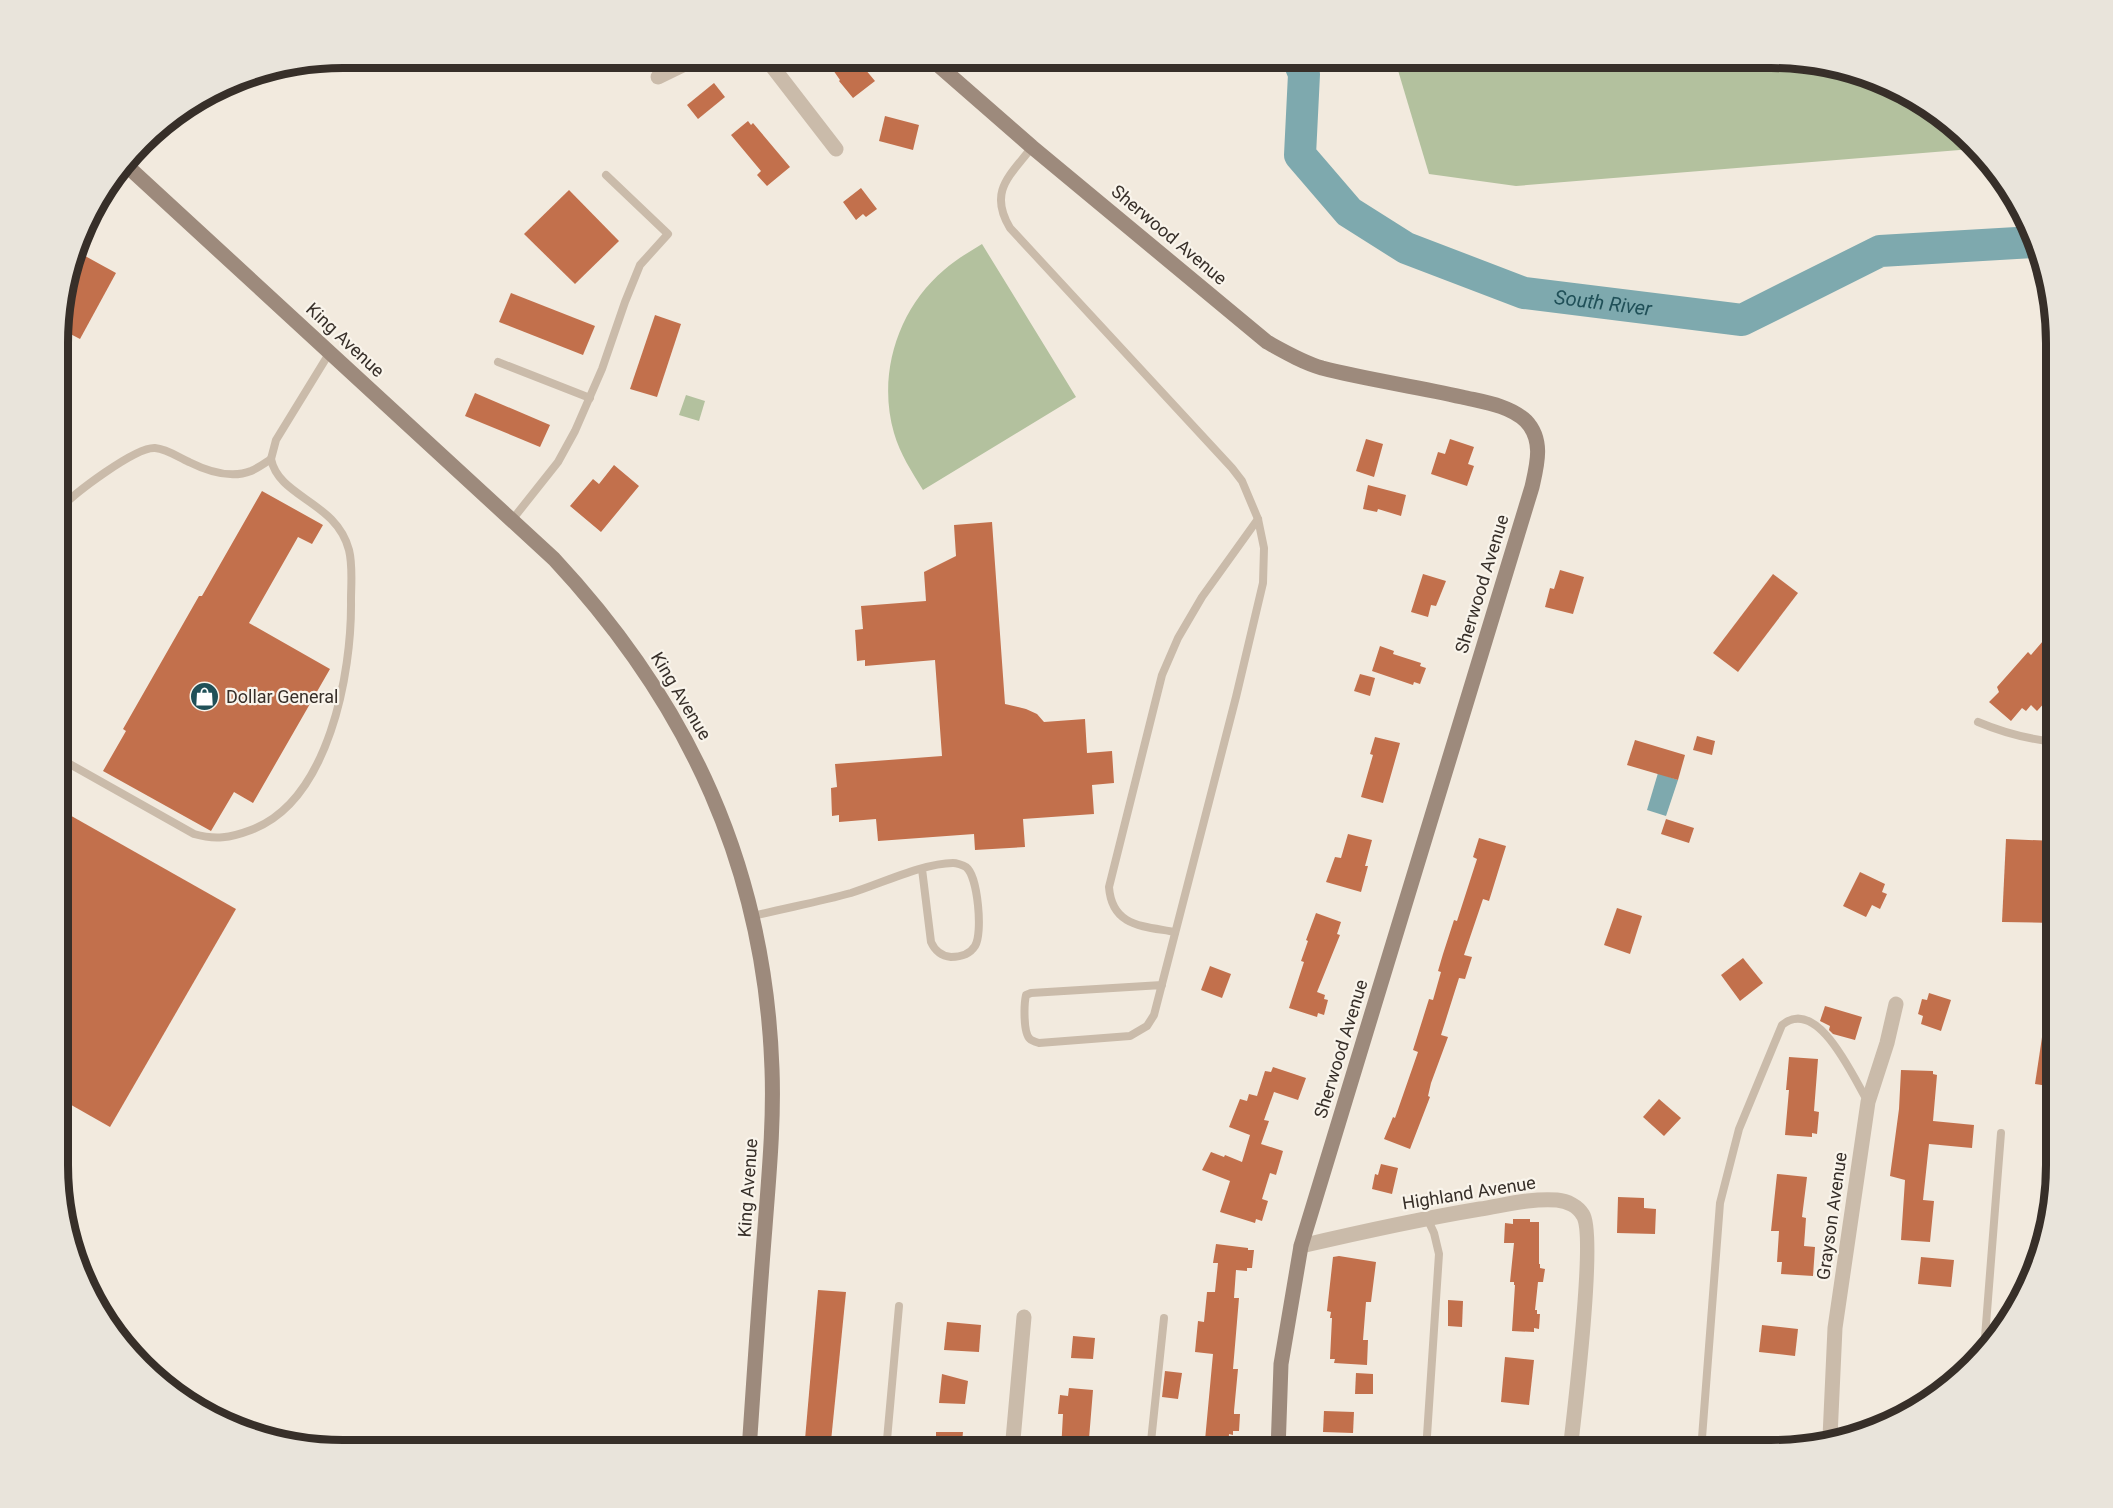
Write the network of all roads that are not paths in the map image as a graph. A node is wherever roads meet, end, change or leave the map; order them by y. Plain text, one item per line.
1 (676, 68) edge
2 (773, 68) edge
3 (941, 68) edge
4 (658, 77) dead end
5 (1032, 147) junction
6 (836, 149) dead end
7 (130, 168) edge
8 (606, 175) dead end
9 (330, 352) junction
10 (498, 362) dead end
11 (590, 398) junction
12 (271, 459) junction
13 (68, 501) edge
14 (1258, 519) junction
15 (512, 520) junction
16 (1978, 722) dead end
17 (2046, 741) edge
18 (68, 763) edge
19 (922, 869) junction
20 (753, 916) junction
21 (1175, 932) junction
22 (1162, 985) junction
23 (1896, 1004) dead end
24 (1868, 1102) junction
25 (2001, 1133) dead end
26 (1427, 1218) junction
27 (1301, 1246) junction
28 (899, 1306) dead end
29 (1024, 1317) dead end
30 (1164, 1318) dead end
31 (1985, 1338) edge
32 (1830, 1434) edge
33 (750, 1440) edge
34 (887, 1440) edge
35 (1013, 1440) edge
36 (1151, 1440) edge
37 (1278, 1440) edge
38 (1427, 1440) edge
39 (1571, 1440) edge
40 (1702, 1440) edge

1 - 4 street
2 - 6 street
3 - 5 street, Sherwood Avenue
5 - 14 lane
5 - 27 street, Sherwood Avenue
7 - 9 street, King Avenue
8 - 11 lane
9 - 12 lane
9 - 15 street, King Avenue
10 - 11 lane
11 - 15 lane
12 - 13 lane
12 - 18 lane
14 - 21 lane
14 - 21 lane
15 - 20 street, King Avenue
16 - 17 lane
19 - 19 lane
19 - 20 lane
20 - 33 street, King Avenue
21 - 22 lane
22 - 22 lane
23 - 24 street, Grayson Avenue
24 - 32 street, Grayson Avenue
24 - 40 lane
25 - 31 lane
26 - 27 street, Highland Avenue
26 - 38 lane
26 - 39 street, Highland Avenue
27 - 37 street, Sherwood Avenue
28 - 34 lane
29 - 35 street
30 - 36 lane

